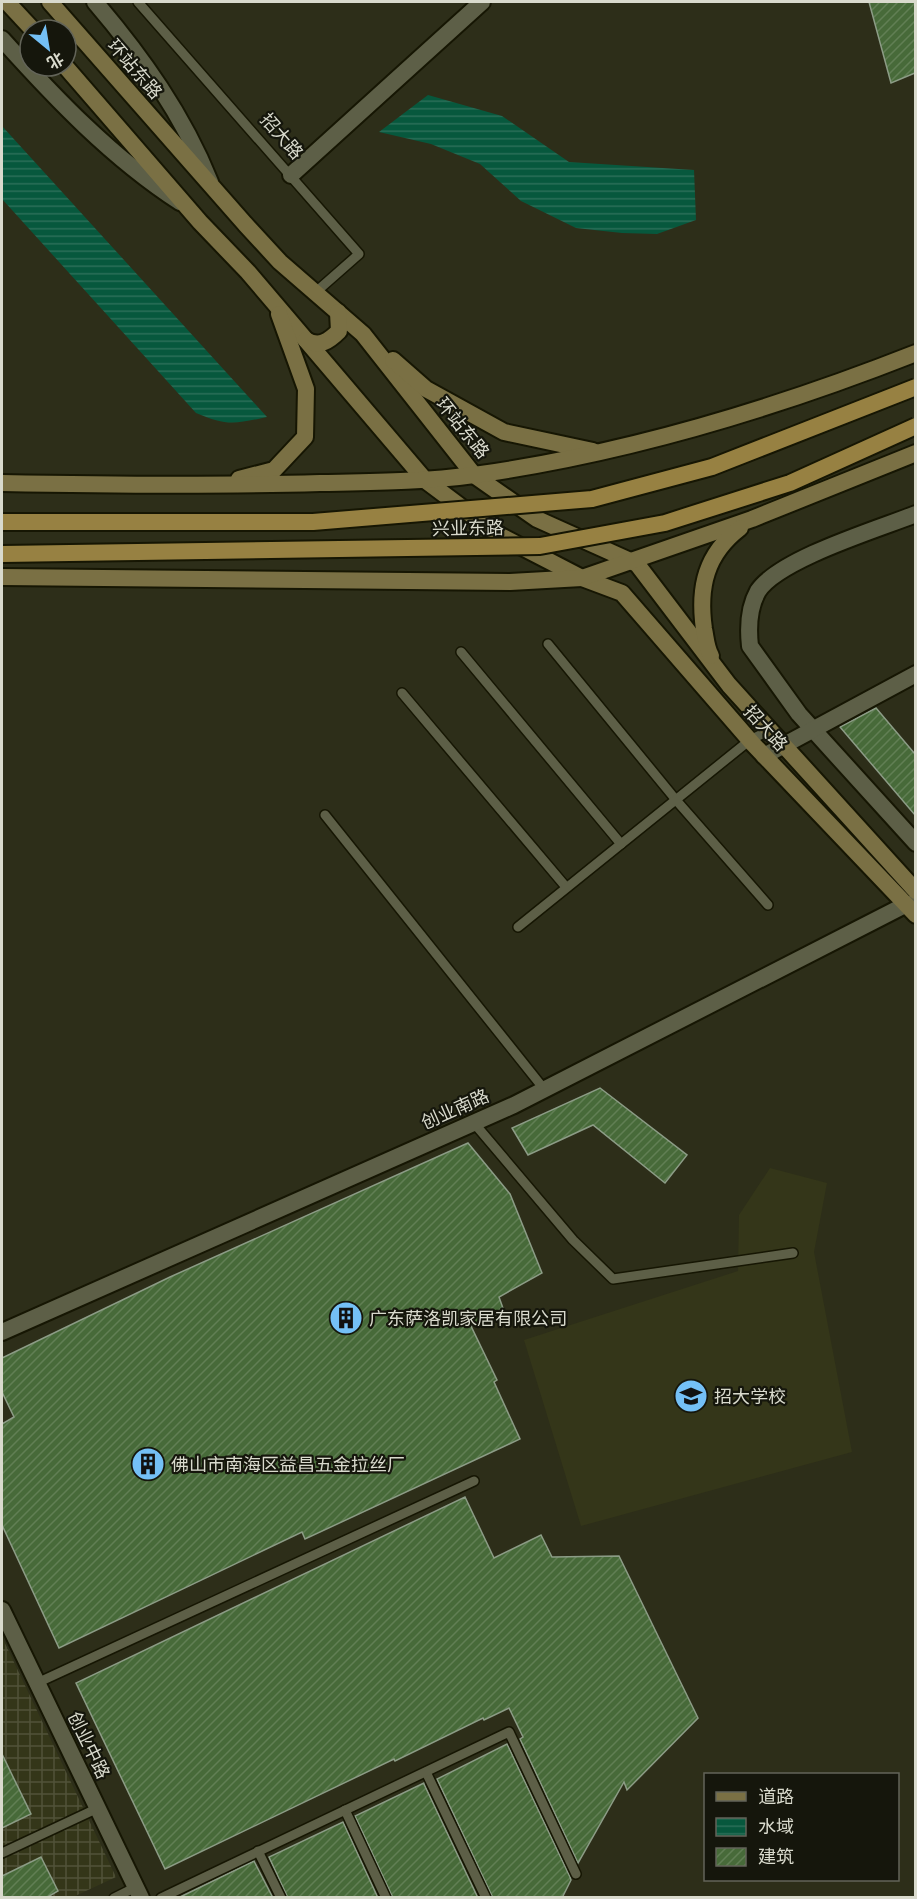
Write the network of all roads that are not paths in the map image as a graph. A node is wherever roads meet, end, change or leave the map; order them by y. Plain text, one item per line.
1 (7, 2) edge
2 (50, 2) edge
3 (95, 2) edge
4 (138, 2) edge
5 (482, 2) edge
6 (22, 18) edge
7 (2, 39) edge
8 (75, 78) edge
9 (291, 175) junction
10 (213, 189) junction
11 (187, 207) junction
12 (317, 291) junction
13 (274, 302) junction
14 (338, 312) junction
15 (363, 334) junction
16 (306, 339) junction
17 (915, 353) edge
18 (915, 387) edge
19 (915, 426) edge
20 (601, 452) junction
21 (915, 453) edge
22 (474, 475) junction
23 (425, 480) junction
24 (2, 483) edge
25 (214, 486) junction
26 (915, 514) edge
27 (752, 519) junction
28 (2, 522) edge
29 (2, 554) edge
30 (630, 561) junction
31 (2, 577) edge
32 (582, 578) junction
33 (548, 644) dead end
34 (461, 652) dead end
35 (915, 674) edge
36 (729, 685) junction
37 (402, 693) dead end
38 (812, 729) junction
39 (770, 730) junction
40 (750, 741) junction
41 (783, 744) junction
42 (764, 756) junction
43 (676, 800) junction
44 (325, 815) dead end
45 (915, 843) edge
46 (621, 844) junction
47 (566, 887) junction
48 (915, 891) edge
49 (768, 904) dead end
50 (912, 908) edge
51 (518, 927) dead end
52 (544, 1089) junction
53 (474, 1123) junction
54 (793, 1253) dead end
55 (2, 1332) edge
56 (474, 1481) dead end
57 (2, 1610) edge
58 (37, 1683) junction
59 (426, 1772) junction
60 (98, 1808) junction
61 (345, 1810) junction
62 (258, 1851) junction
63 (2, 1853) edge
64 (576, 1874) dead end
65 (139, 1892) edge
66 (114, 1898) edge
67 (161, 1898) edge
68 (281, 1898) edge
69 (386, 1898) edge
70 (486, 1898) edge

1 - 6 main road
2 - 10 main road, 环站东路
3 - 10 street, 环站东路
4 - 9 lane, 招大路
5 - 9 street
7 - 11 street
8 - 11 main road
9 - 12 lane, 招大路
10 - 12 main road, 环站东路
11 - 13 main road
12 - 14 main road, 环站东路
13 - 16 main road
13 - 25 main road
14 - 15 main road, 环站东路
14 - 16 main road
15 - 20 main road
15 - 22 main road, 环站东路
16 - 23 main road
17 - 20 main road
18 - 28 main road, bridge
19 - 29 main road, 兴业东路, bridge
20 - 22 main road
21 - 27 main road
22 - 23 main road
22 - 30 main road, 环站东路
23 - 25 main road
23 - 32 main road
24 - 25 main road
26 - 38 street
27 - 30 main road
27 - 36 main road
30 - 32 main road
30 - 36 main road, 环站东路
31 - 32 main road
32 - 40 main road, 招大路
33 - 43 lane
34 - 46 lane
35 - 38 street
36 - 39 main road, 招大路
37 - 47 lane
38 - 41 street
38 - 45 street
39 - 40 lane
39 - 41 main road, 招大路
40 - 42 main road, 招大路
40 - 43 lane
41 - 42 street
41 - 48 main road, 招大路
42 - 50 main road, 招大路
43 - 46 lane
43 - 49 lane
44 - 52 lane
46 - 47 lane
47 - 51 lane
50 - 52 street, 创业南路
52 - 53 street, 创业南路
53 - 54 lane
53 - 55 street, 创业南路
56 - 58 lane
57 - 58 street, 创业中路
58 - 60 street, 创业中路
59 - 61 lane
59 - 64 lane
59 - 70 lane
60 - 63 lane
60 - 65 street, 创业中路
61 - 62 lane
61 - 69 lane
62 - 67 lane
62 - 68 lane
65 - 66 lane

